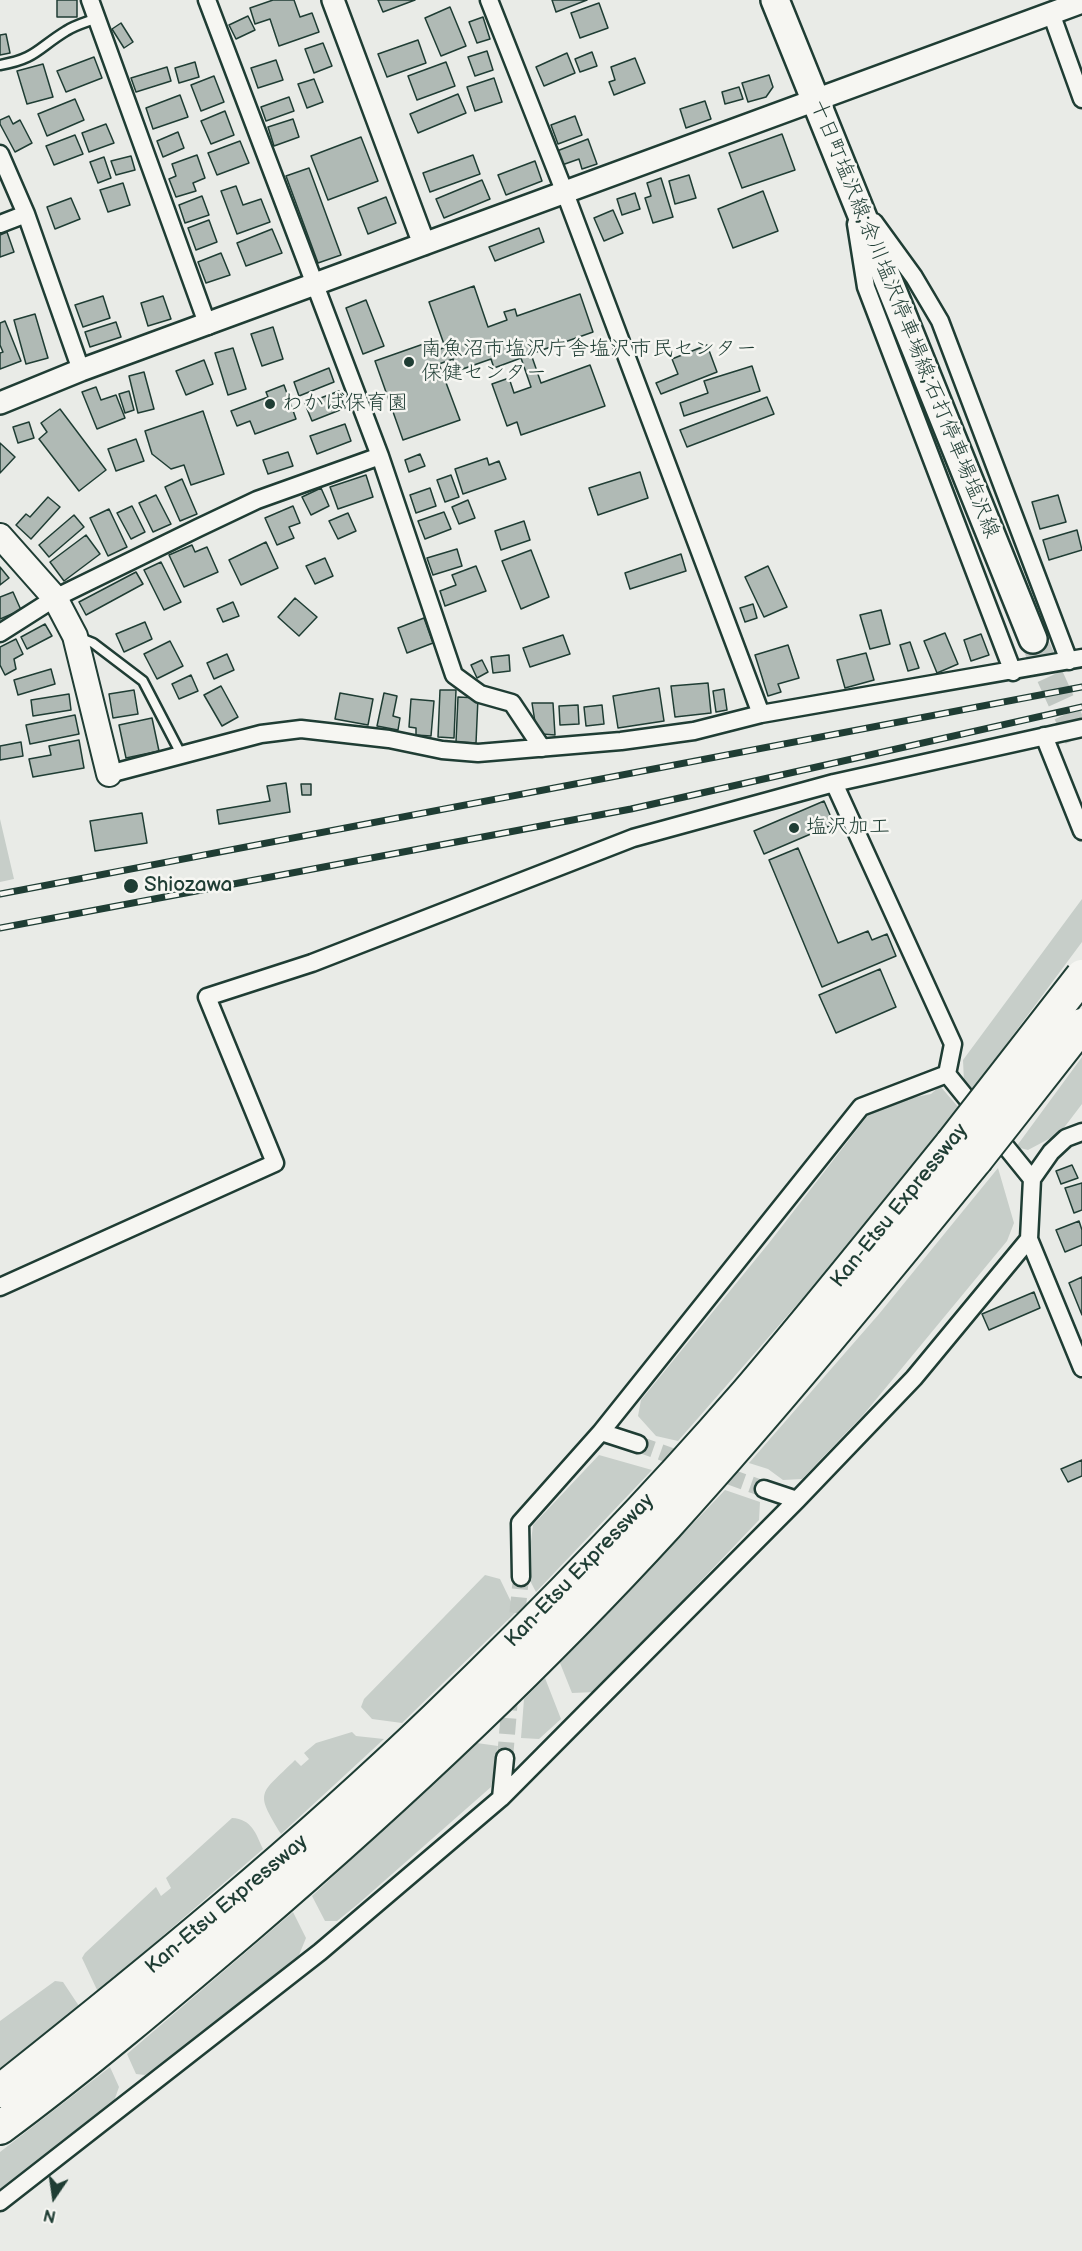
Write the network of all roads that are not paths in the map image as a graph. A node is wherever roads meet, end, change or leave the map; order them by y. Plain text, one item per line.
1 (90, 0) edge
2 (207, 0) edge
3 (333, 0) edge
4 (489, 0) edge
5 (775, 0) edge
6 (1082, 2) edge
7 (1051, 13) junction
8 (97, 18) junction
9 (0, 65) edge
10 (1082, 99) edge
11 (815, 101) junction
12 (0, 154) edge
13 (565, 193) junction
14 (852, 193) junction
15 (26, 214) junction
16 (0, 224) edge
17 (424, 244) junction
18 (316, 286) junction
19 (208, 326) junction
20 (81, 370) junction
21 (0, 403) edge
22 (380, 456) junction
23 (0, 536) edge
24 (55, 598) junction
25 (0, 633) edge
26 (75, 636) junction
27 (1033, 639) tunnel mouth
28 (1075, 659) edge
29 (1013, 672) junction
30 (761, 714) junction
31 (1082, 728) edge
32 (1044, 736) junction
33 (542, 748) junction
34 (182, 754) junction
35 (109, 774) joint
36 (834, 783) junction
37 (1082, 831) edge
38 (1082, 976) edge
39 (1082, 1025) edge
40 (947, 1074) junction
41 (1082, 1118) edge
42 (1082, 1132) edge
43 (1066, 1138) junction
44 (964, 1151) junction
45 (1032, 1179) junction
46 (1029, 1239) junction
47 (0, 1287) edge
48 (1082, 1368) edge
49 (601, 1432) junction
50 (638, 1444) tunnel mouth
51 (764, 1489) tunnel mouth
52 (797, 1500) junction
53 (521, 1577) tunnel mouth
54 (505, 1758) tunnel mouth
55 (501, 1798) junction
56 (0, 2091) edge
57 (0, 2128) edge
58 (0, 2202) edge

1 - 8 street
2 - 18 street
3 - 17 street
4 - 13 street
5 - 11 main road, 十日町塩沢線;余川塩沢停車場線;石打停車場塩沢線
6 - 7 street
7 - 10 street
7 - 11 street
8 - 9 lane
8 - 19 street
11 - 13 street
11 - 14 main road, 十日町塩沢線;余川塩沢停車場線;石打停車場塩沢線
12 - 15 street
13 - 17 street
13 - 30 street
14 - 27 main road, 十日町塩沢線;余川塩沢停車場線;石打停車場塩沢線
14 - 28 street
14 - 29 street
15 - 16 street
15 - 20 street
17 - 18 street
18 - 19 street
18 - 22 street
19 - 20 street
20 - 21 street
22 - 24 street
22 - 33 street
23 - 24 main road
24 - 25 street
24 - 26 main road
26 - 34 lane
26 - 35 main road
28 - 29 street
29 - 30 street
30 - 33 street
31 - 32 street
32 - 36 street
32 - 37 street
33 - 34 street
34 - 35 street
36 - 40 street
36 - 47 street
38 - 44 highway, Kan-Etsu Expressway, bridge
39 - 44 highway, Kan-Etsu Expressway, bridge
40 - 45 street
40 - 49 street
41 - 43 street
42 - 43 street
43 - 45 street
44 - 56 highway, Kan-Etsu Expressway
44 - 57 highway, Kan-Etsu Expressway
45 - 46 street
46 - 48 street
46 - 52 street
49 - 50 street
49 - 53 street
51 - 52 street
52 - 55 street
54 - 55 street
55 - 58 street

